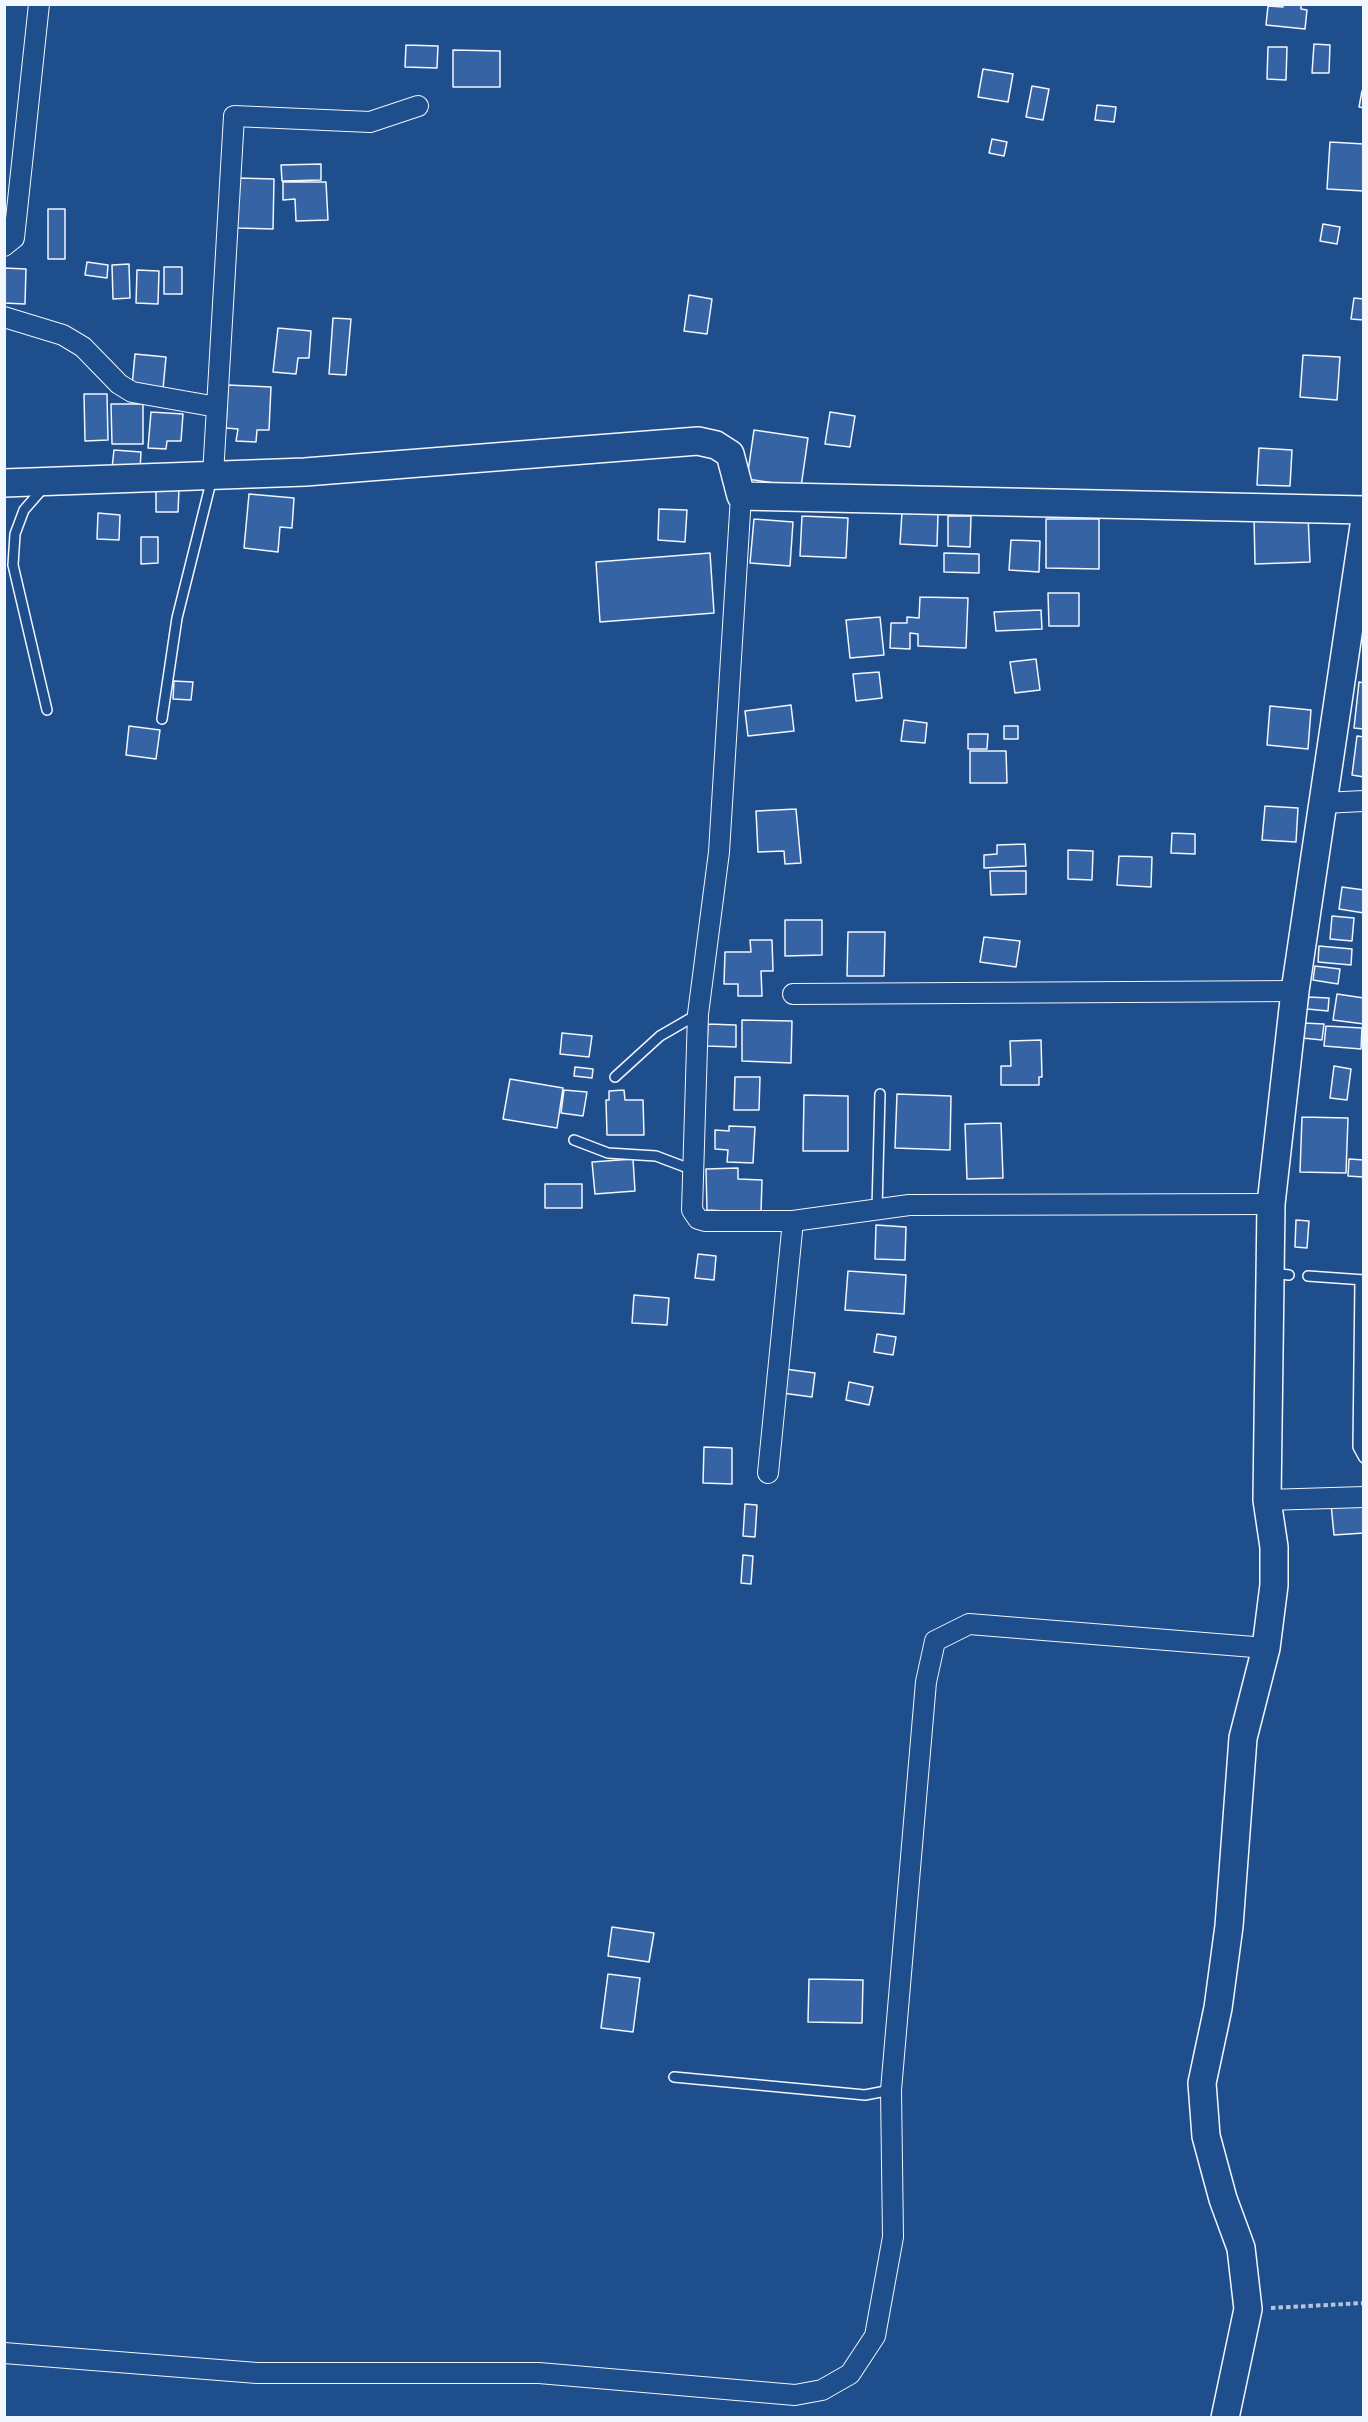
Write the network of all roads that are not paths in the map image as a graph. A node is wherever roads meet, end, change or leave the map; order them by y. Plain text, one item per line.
1 (39, 4) edge
2 (418, 106) dead end
3 (4, 246) edge
4 (4, 317) edge
5 (217, 406) junction
6 (213, 475) junction
7 (49, 481) junction
8 (4, 483) edge
9 (741, 496) junction
10 (1364, 510) edge
11 (1364, 526) edge
12 (47, 710) dead end
13 (162, 719) dead end
14 (1364, 801) edge
15 (1323, 803) junction
16 (1295, 991) junction
17 (793, 994) dead end
18 (698, 1014) junction
19 (615, 1077) dead end
20 (880, 1094) dead end
21 (574, 1140) dead end
22 (693, 1170) junction
23 (1271, 1204) junction
24 (877, 1209) junction
25 (793, 1221) junction
26 (1308, 1276) dead end
27 (1362, 1280) edge
28 (1364, 1458) edge
29 (768, 1473) dead end
30 (1364, 1497) edge
31 (1267, 1500) junction
32 (1266, 1648) junction
33 (674, 2077) dead end
34 (891, 2090) junction
35 (4, 2353) edge
36 (1225, 2418) edge

1 - 3 street
2 - 5 street
4 - 5 street
5 - 6 street
6 - 7 street
6 - 9 street
6 - 13 lane
7 - 8 street
7 - 12 lane
9 - 10 street
9 - 18 street
11 - 15 street
14 - 15 street
15 - 16 street
16 - 17 street
16 - 23 street
18 - 19 lane
18 - 22 street
20 - 24 lane
21 - 22 lane
22 - 25 street
23 - 24 street
23 - 31 street
24 - 25 street
25 - 29 street
26 - 27 lane
27 - 28 lane
30 - 31 street
31 - 32 street
32 - 34 street
32 - 36 street
33 - 34 lane
34 - 35 street

